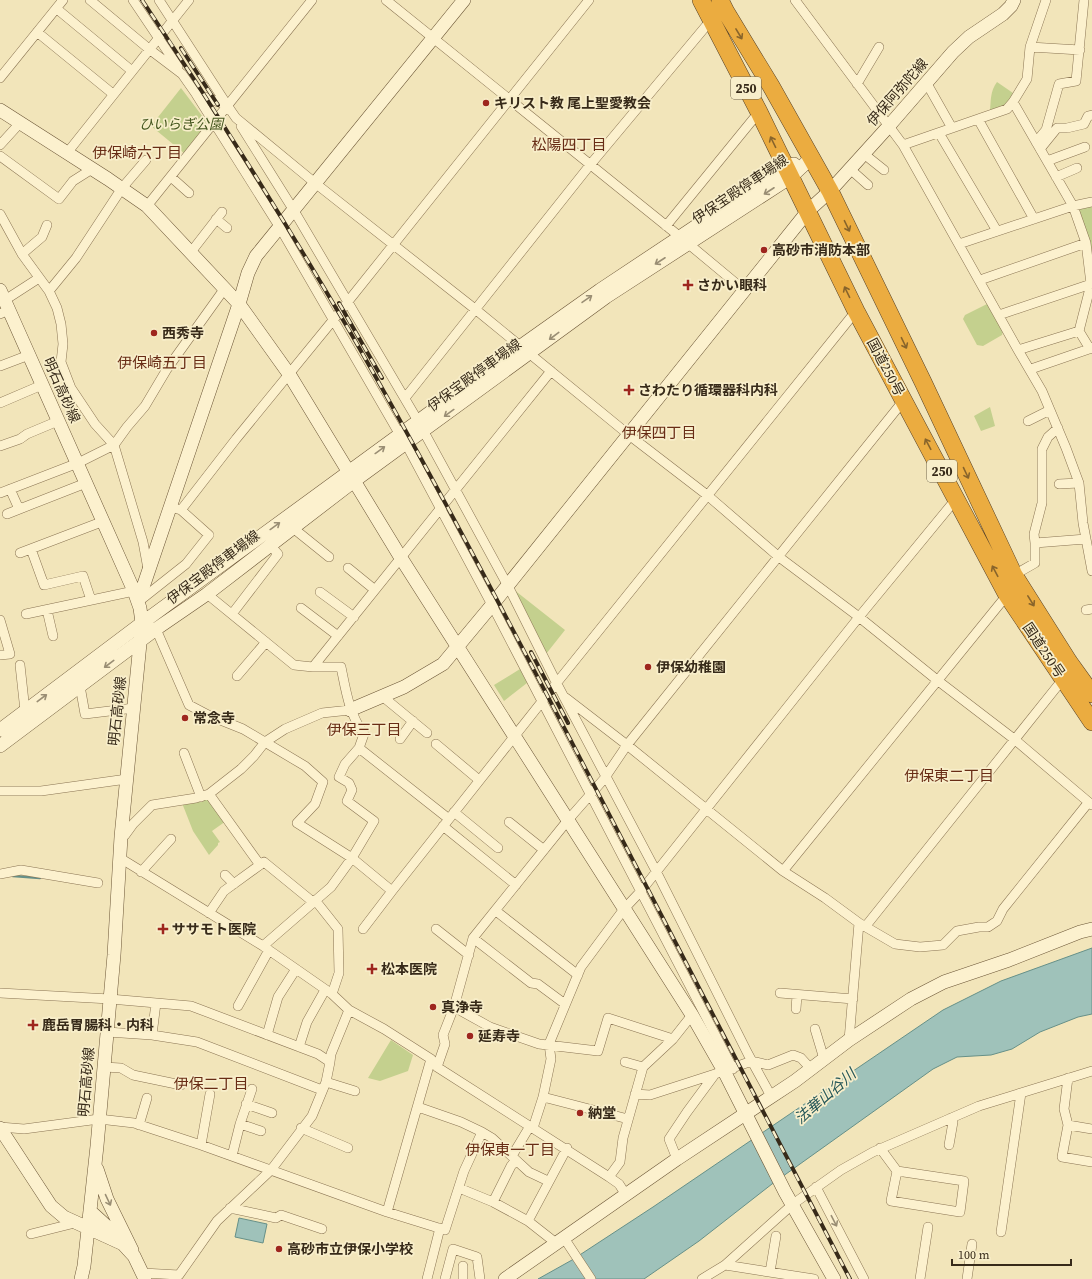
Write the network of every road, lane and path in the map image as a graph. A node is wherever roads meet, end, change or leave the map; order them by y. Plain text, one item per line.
1 (63, 0) edge
2 (90, 0) edge
3 (133, 0) edge
4 (159, 0) edge
5 (189, 0) edge
6 (312, 0) edge
7 (386, 0) edge
8 (464, 0) edge
9 (589, 0) edge
10 (701, 0) edge
11 (720, 0) edge
12 (795, 0) edge
13 (1014, 0) edge
14 (1046, 0) edge
15 (1084, 0) edge
16 (57, 9) junction
17 (173, 20) junction
18 (711, 20) junction
19 (37, 32) junction
20 (159, 38) junction
21 (433, 38) junction
22 (1030, 46) junction
23 (878, 48) dead end
24 (149, 49) junction
25 (1080, 50) junction
26 (132, 71) junction
27 (182, 74) junction
28 (0, 78) edge
29 (926, 82) junction
30 (857, 84) junction
31 (113, 94) junction
32 (196, 94) junction
33 (509, 99) junction
34 (1013, 102) junction
35 (227, 105) junction
36 (0, 110) edge
37 (759, 112) junction
38 (1092, 115) edge
39 (236, 118) junction
40 (978, 119) junction
41 (20, 123) junction
42 (214, 123) junction
43 (888, 127) junction
44 (952, 128) junction
45 (939, 133) junction
46 (0, 145) edge
47 (903, 145) junction
48 (1038, 145) junction
49 (1085, 147) dead end
50 (67, 153) junction
51 (864, 154) junction
52 (0, 156) edge
53 (811, 158) junction
54 (146, 160) dead end
55 (1047, 161) junction
56 (590, 165) junction
57 (1077, 168) dead end
58 (92, 169) junction
59 (850, 169) junction
60 (884, 170) dead end
61 (788, 172) junction
62 (170, 177) junction
63 (1056, 177) junction
64 (315, 183) junction
65 (868, 185) dead end
66 (122, 188) junction
67 (830, 191) junction
68 (189, 193) dead end
69 (1092, 202) edge
70 (147, 206) junction
71 (1073, 206) junction
72 (293, 209) junction
73 (808, 211) junction
74 (0, 214) edge
75 (1034, 219) junction
76 (47, 225) dead end
77 (280, 226) junction
78 (666, 226) junction
79 (227, 228) dead end
80 (997, 231) junction
81 (684, 240) junction
82 (1086, 243) junction
83 (959, 244) junction
84 (394, 245) junction
85 (190, 252) junction
86 (22, 254) junction
87 (39, 278) junction
88 (980, 280) junction
89 (1091, 284) junction
90 (226, 288) junction
91 (744, 290) junction
92 (49, 291) junction
93 (347, 301) junction
94 (3, 304) edge
95 (240, 304) junction
96 (475, 309) junction
97 (856, 311) junction
98 (999, 315) junction
99 (334, 319) junction
100 (1079, 331) junction
101 (1091, 349) edge
102 (525, 350) junction
103 (1018, 350) junction
104 (29, 355) junction
105 (0, 366) edge
106 (1031, 370) junction
107 (551, 371) junction
108 (289, 374) junction
109 (42, 385) junction
110 (405, 398) junction
111 (904, 400) junction
112 (0, 403) edge
113 (1050, 410) junction
114 (58, 421) junction
115 (1028, 421) dead end
116 (421, 426) junction
117 (1058, 428) junction
118 (629, 435) junction
119 (403, 439) junction
120 (114, 445) junction
121 (0, 446) edge
122 (78, 464) junction
123 (351, 477) junction
124 (86, 483) junction
125 (1079, 483) junction
126 (1059, 484) dead end
127 (10, 489) junction
128 (455, 490) junction
129 (0, 493) edge
130 (707, 495) junction
131 (956, 499) junction
132 (176, 508) junction
133 (19, 509) junction
134 (441, 509) junction
135 (7, 514) dead end
136 (104, 521) junction
137 (1088, 526) edge
138 (293, 528) junction
139 (1086, 539) junction
140 (1036, 543) junction
141 (270, 545) junction
142 (31, 548) junction
143 (20, 552) dead end
144 (329, 557) dead end
145 (779, 557) junction
146 (401, 558) junction
147 (348, 568) dead end
148 (149, 569) junction
149 (1092, 570) edge
150 (1014, 575) junction
151 (508, 586) junction
152 (375, 590) junction
153 (320, 592) dead end
154 (207, 594) junction
155 (1007, 595) junction
156 (136, 596) junction
157 (91, 600) junction
158 (492, 605) junction
159 (307, 609) dead end
160 (48, 610) junction
161 (26, 614) dead end
162 (232, 614) junction
163 (354, 617) junction
164 (859, 617) junction
165 (0, 620) edge
166 (142, 623) junction
167 (156, 629) junction
168 (53, 636) dead end
169 (338, 636) junction
170 (141, 641) junction
171 (266, 642) junction
172 (459, 647) junction
173 (0, 655) edge
174 (20, 665) dead end
175 (313, 667) junction
176 (237, 676) dead end
177 (1063, 679) junction
178 (937, 680) junction
179 (556, 682) junction
180 (80, 686) junction
181 (1092, 694) edge
182 (382, 696) junction
183 (564, 697) junction
184 (542, 700) junction
185 (134, 708) junction
186 (350, 710) junction
187 (25, 711) junction
188 (413, 721) junction
189 (1092, 722) edge
190 (0, 730) edge
191 (427, 732) dead end
192 (514, 736) junction
193 (1014, 738) junction
194 (400, 739) dead end
195 (265, 742) junction
196 (436, 744) dead end
197 (627, 745) junction
198 (0, 746) edge
199 (359, 748) junction
200 (184, 753) dead end
201 (606, 776) junction
202 (127, 779) junction
203 (480, 780) junction
204 (0, 791) edge
205 (590, 794) junction
206 (205, 795) junction
207 (1090, 804) edge
208 (706, 809) junction
209 (449, 819) junction
210 (568, 820) junction
211 (509, 822) dead end
212 (121, 837) junction
213 (171, 839) dead end
214 (498, 848) dead end
215 (544, 850) junction
216 (120, 858) junction
217 (352, 858) junction
218 (260, 865) junction
219 (656, 871) junction
220 (783, 871) junction
221 (141, 872) junction
222 (0, 874) edge
223 (225, 875) dead end
224 (98, 883) dead end
225 (234, 884) junction
226 (516, 885) junction
227 (392, 891) junction
228 (641, 891) junction
229 (314, 901) junction
230 (624, 909) junction
231 (496, 911) junction
232 (208, 913) junction
233 (862, 925) junction
234 (363, 929) dead end
235 (436, 929) dead end
236 (1092, 929) edge
237 (473, 938) junction
238 (266, 948) junction
239 (469, 955) junction
240 (296, 969) junction
241 (578, 975) junction
242 (328, 992) junction
243 (0, 993) edge
244 (780, 993) dead end
245 (797, 994) junction
246 (110, 999) junction
247 (853, 999) junction
248 (156, 1003) junction
249 (565, 1004) junction
250 (238, 1006) dead end
251 (454, 1007) junction
252 (796, 1009) dead end
253 (350, 1010) junction
254 (692, 1015) junction
255 (815, 1029) dead end
256 (107, 1032) junction
257 (152, 1035) junction
258 (267, 1035) junction
259 (673, 1039) junction
260 (850, 1040) junction
261 (549, 1044) junction
262 (299, 1047) junction
263 (431, 1059) junction
264 (824, 1059) junction
265 (752, 1061) junction
266 (330, 1062) junction
267 (625, 1062) dead end
268 (104, 1067) junction
269 (437, 1067) junction
270 (643, 1067) junction
271 (811, 1069) junction
272 (724, 1071) junction
273 (1092, 1071) edge
274 (1068, 1078) junction
275 (182, 1085) dead end
276 (324, 1086) junction
277 (252, 1089) dead end
278 (355, 1091) dead end
279 (1021, 1092) junction
280 (210, 1094) dead end
281 (635, 1094) junction
282 (771, 1096) junction
283 (543, 1097) junction
284 (147, 1098) dead end
285 (246, 1104) junction
286 (418, 1107) junction
287 (272, 1113) dead end
288 (745, 1113) junction
289 (951, 1118) junction
290 (99, 1119) junction
291 (628, 1119) junction
292 (240, 1124) junction
293 (139, 1125) junction
294 (1068, 1125) junction
295 (532, 1127) junction
296 (0, 1128) edge
297 (301, 1128) junction
298 (1092, 1129) edge
299 (261, 1131) dead end
300 (482, 1132) junction
301 (201, 1145) junction
302 (949, 1145) dead end
303 (348, 1148) dead end
304 (567, 1148) junction
305 (880, 1148) junction
306 (232, 1156) junction
307 (514, 1158) junction
308 (677, 1160) junction
309 (1092, 1162) edge
310 (95, 1164) junction
311 (270, 1170) junction
312 (897, 1171) junction
313 (609, 1177) junction
314 (548, 1181) junction
315 (816, 1187) junction
316 (459, 1188) junction
317 (626, 1195) junction
318 (494, 1202) junction
319 (793, 1204) junction
320 (230, 1208) junction
321 (90, 1211) junction
322 (387, 1212) junction
323 (528, 1221) junction
324 (75, 1223) junction
325 (928, 1227) dead end
326 (88, 1228) junction
327 (440, 1228) junction
328 (322, 1229) dead end
329 (1001, 1232) dead end
330 (31, 1234) dead end
331 (776, 1236) dead end
332 (560, 1240) junction
333 (119, 1241) junction
334 (972, 1244) dead end
335 (134, 1256) junction
336 (725, 1265) junction
337 (463, 1266) dead end
338 (771, 1274) edge
339 (144, 1276) edge
340 (707, 1278) edge
341 (81, 1279) edge
342 (427, 1279) edge
343 (445, 1279) edge
344 (463, 1279) edge
345 (480, 1279) edge
346 (505, 1279) edge
347 (591, 1279) edge
348 (814, 1279) edge
349 (834, 1279) edge
350 (864, 1279) edge
351 (920, 1279) edge
352 (967, 1279) edge

1 - 16 street
2 - 24 street
3 - 20 street
4 - 17 street
5 - 17 street
6 - 35 street
7 - 21 street
8 - 21 street
9 - 33 street
10 - 18 highway, 国道250号 / 250
11 -> 53 highway, 国道250号 / 250
12 - 30 street
13 - 29 street, 伊保阿弥陀線
14 - 22 street
15 - 25 street
16 - 19 street
16 - 26 street
17 - 20 street
17 - 35 street
18 - 37 highway, 国道250号 / 250
18 - 56 street
19 - 28 street
19 - 31 street
20 - 24 street
20 - 27 street
21 - 33 street
21 - 64 street
22 - 25 street
22 - 34 street
23 - 30 street
24 - 26 street
24 - 27 street
25 - 48 street
26 - 31 street
27 - 32 street
29 - 43 street, 伊保阿弥陀線
29 - 44 street
30 - 43 street
31 - 50 street
32 - 35 street
32 - 42 street
33 - 56 street
33 - 84 street
34 - 40 street
34 - 48 street
35 - 39 street
35 - 42 street
36 - 41 street
61 -> 37 highway, 国道250号 / 250
37 - 78 street
38 - 48 street
39 - 64 street
39 - 72 street
40 - 44 street
40 - 75 street
41 - 46 street
41 - 50 street
42 - 62 street
42 - 77 street
43 - 47 street
43 - 51 street, 伊保阿弥陀線
44 - 45 street
45 - 47 street
45 - 80 street
47 - 83 street
48 - 55 street
49 - 55 street
50 - 58 street
51 - 59 street, 伊保阿弥陀線
51 - 60 street
52 - 58 street
53 - 61 street, 伊保宝殿停車場線
53 - 67 highway, 国道250号 / 250
54 - 66 street
55 - 63 street
56 - 78 street
56 - 96 street
57 - 63 street
58 - 66 street
59 - 65 street
59 - 67 street, 伊保阿弥陀線
61 - 73 highway, 国道250号 / 250
61 - 81 street, 伊保宝殿停車場線
62 - 68 street
62 - 70 street
63 - 71 street
64 - 72 street
64 - 84 street
66 - 70 street
66 - 92 street
67 - 73 street, 伊保阿弥陀線
67 -> 150 highway, 国道250号 / 250
69 - 71 street
70 - 85 street
71 - 75 street
71 - 82 street
72 - 77 street
72 - 93 street
73 - 91 street, 伊保阿弥陀線
97 -> 73 highway, 国道250号 / 250
74 - 86 street
75 - 80 street
76 - 86 street
77 - 95 street
77 - 99 street
78 - 81 street
79 - 85 street
80 - 83 street
81 - 91 street
81 - 102 street, 伊保宝殿停車場線
82 - 88 street
82 - 89 street
83 - 88 street
84 - 93 street
84 - 96 street
85 - 90 street
86 - 87 street
87 - 92 street
87 - 94 street
88 - 98 street
89 - 98 street
89 - 100 street
90 - 95 street
90 - 120 street
91 - 118 street, 伊保阿弥陀線
92 - 120 street
93 - 99 street
93 - 110 street
94 - 104 street, 明石高砂線
95 - 108 street
95 - 132 street
96 - 102 street
96 - 110 street
97 - 111 highway, 国道250号 / 250
97 - 130 street
98 - 103 street
99 - 108 street
99 - 119 street
100 - 101 street
100 - 103 street
101 - 106 street
102 - 107 street
102 - 116 street, 伊保宝殿停車場線
103 - 106 street
104 - 105 street
104 - 109 street, 明石高砂線
106 - 113 street
107 - 118 street
107 - 128 street
108 - 123 street
108 - 132 street
109 - 112 street
109 - 114 street, 明石高砂線
110 - 116 street
131 -> 111 highway, 国道250号 / 250
111 - 145 street
113 - 115 street
113 - 117 street
114 - 121 street
114 - 122 street, 明石高砂線
116 - 119 street, 伊保宝殿停車場線
116 - 128 street
117 - 125 street
117 - 140 street
118 - 130 street
118 - 151 street, 伊保阿弥陀線
119 - 123 street, 伊保宝殿停車場線
119 - 134 street
120 - 122 street
120 - 148 street
122 - 124 street, 明石高砂線
122 - 127 street
123 - 138 street, 伊保宝殿停車場線
123 - 146 street
166 -> 123 street, 伊保宝殿停車場線
124 - 133 street
124 - 136 street, 明石高砂線
125 - 126 street
125 - 137 street
127 - 129 street
127 - 133 street
128 - 134 street
128 - 151 street
130 - 145 street
130 - 179 street
155 -> 131 highway, 国道250号 / 250
131 - 164 street
132 - 148 street
132 - 156 street
133 - 135 street
134 - 146 street
134 - 158 street
136 - 142 street
136 - 156 street, 明石高砂線
137 - 139 street
138 - 141 street, 伊保宝殿停車場線
138 - 144 street
139 - 140 street
139 - 149 street
140 - 150 street
141 - 154 street, 伊保宝殿停車場線
141 - 162 street
142 - 143 street
142 - 157 street
145 - 164 street
145 - 197 street
146 - 152 street
146 - 172 street
147 - 152 street
148 - 156 street
150 -> 181 highway, 国道250号 / 250
151 - 158 street, 伊保阿弥陀線
151 - 179 street
152 - 163 street
153 - 163 street
154 - 162 street
154 - 167 street, 伊保宝殿停車場線
155 - 177 highway, 国道250号 / 250
155 - 178 street
156 - 157 street
156 - 166 street, 明石高砂線
157 - 160 street
158 - 172 street, 伊保阿弥陀線
158 - 184 street
159 - 169 street
160 - 161 street
160 - 168 street
162 - 171 street
163 - 169 street
164 - 178 street
164 - 208 street
165 - 173 street
166 - 167 street
166 - 170 street, 明石高砂線
187 -> 166 street, 伊保宝殿停車場線
167 - 170 street, 伊保宝殿停車場線
167 - 195 street
169 - 175 street
170 -> 180 street, 伊保宝殿停車場線
170 - 185 street, 明石高砂線
171 - 175 street
171 - 176 street
172 - 182 street, 伊保阿弥陀線
172 - 192 street
174 - 187 street
175 - 186 street
177 - 189 highway, 国道250号 / 250
177 - 193 street
178 - 193 street
178 - 220 street
179 - 183 street
179 - 184 street
180 - 185 street
180 - 198 street, 伊保宝殿停車場線
182 - 186 street, 伊保阿弥陀線
182 - 188 street
183 - 197 street
183 - 201 street
184 - 192 street
184 - 205 street
185 - 202 street, 明石高砂線
186 - 195 street
186 - 199 street
187 - 190 street, 伊保宝殿停車場線
188 - 191 street
188 - 194 street
192 - 203 street
192 - 210 street
193 - 207 street
193 - 233 street
195 - 206 street
195 - 217 street
196 - 203 street
197 - 201 street
197 - 208 street
199 - 209 street
199 - 217 street
200 - 206 street
201 - 205 street
201 - 219 street
202 - 204 street
202 - 212 street, 明石高砂線
203 - 209 street
205 - 210 street
205 - 228 street
206 - 212 street
206 - 218 street
207 - 233 street
208 - 219 street
208 - 220 street
209 - 214 street
209 - 226 street
209 - 227 street
210 - 215 street
210 - 230 street
211 - 215 street
212 - 216 street, 明石高砂線
213 - 221 street
215 - 226 street
216 - 221 street
216 - 246 street, 明石高砂線
217 - 227 street
217 - 229 street
218 - 225 street
218 - 229 street
219 - 228 street
219 - 265 street
220 - 233 street
221 - 232 street
222 - 224 street
223 - 225 street
225 - 232 street
226 - 231 street
227 - 234 street
228 - 230 street
228 - 272 street
229 - 238 street
229 - 242 street
230 - 241 street
230 - 254 street
231 - 237 street
231 - 241 street
232 - 238 street
233 - 247 street
235 - 239 street
236 - 260 street
237 - 239 street
237 - 249 street
238 - 240 street
238 - 250 street
239 - 251 street
240 - 242 street
240 - 258 street
241 - 249 street
242 - 253 street
242 - 262 street
243 - 246 street
244 - 245 street
245 - 247 street
245 - 252 street
246 - 248 street
246 - 256 street, 明石高砂線
247 - 260 street
248 - 257 street
248 - 258 street
249 - 261 street
251 - 261 street
251 - 269 street
253 - 263 street
253 - 266 street
254 - 259 street
254 - 272 street
255 - 264 street
256 - 257 street
256 - 268 street, 明石高砂線
257 - 276 street
258 - 262 street
259 - 261 street
259 - 270 street
260 - 264 street
261 - 283 street
262 - 266 street
263 - 269 street
263 - 286 street
264 - 271 street
265 - 271 street
265 - 272 street
265 - 282 street
266 - 276 street
267 - 270 street
268 - 275 street
268 - 290 street, 明石高砂線
269 - 295 street
270 - 281 street
271 - 282 street
272 - 281 street
272 - 288 street
272 - 308 street
273 - 274 street
274 - 279 street
274 - 294 street
276 - 278 street
276 - 297 street
277 - 285 street
279 - 289 street
279 - 329 street
280 - 301 street
281 - 291 street
282 - 288 street
283 - 291 street
283 - 295 street
284 - 293 street
285 - 287 street
285 - 292 street
286 - 300 street
286 - 322 street
288 - 308 street
288 - 319 street
289 - 302 street
289 - 305 street
290 - 293 street
290 - 296 street
290 - 310 street, 明石高砂線
291 - 313 street
292 - 299 street
292 - 306 street
293 - 301 street
294 - 298 street
294 - 309 street
295 - 304 street
295 - 307 street
296 - 324 street
297 - 303 street
297 - 311 street
300 - 307 street
300 - 316 street
301 - 306 street
304 - 313 street
304 - 314 street
305 - 312 street
305 - 315 street
306 - 311 street
307 - 314 street
307 - 318 street
308 - 317 street
310 - 321 street, 明石高砂線
310 -> 335 street, 明石高砂線
311 - 320 street
311 - 322 street
312 - 312 street
313 - 317 street
314 - 323 street
315 - 319 street
315 -> 350 street
316 - 318 street
316 - 327 street
317 - 332 street
318 - 323 street
319 - 336 street
319 - 349 street
320 - 328 street
320 - 339 street
321 - 326 street, 明石高砂線
321 - 333 street, 明石高砂線
322 - 327 street
323 - 332 street
324 - 326 street
324 - 330 street
325 - 351 street
326 - 333 street, 明石高砂線
326 - 341 street
327 - 342 street
331 - 338 street
332 - 346 street
332 - 347 street
333 - 335 street, 明石高砂線
334 - 352 street
335 - 339 street, 明石高砂線
336 - 338 street
336 - 340 street
337 - 344 street
338 - 348 street
343 - 345 street

